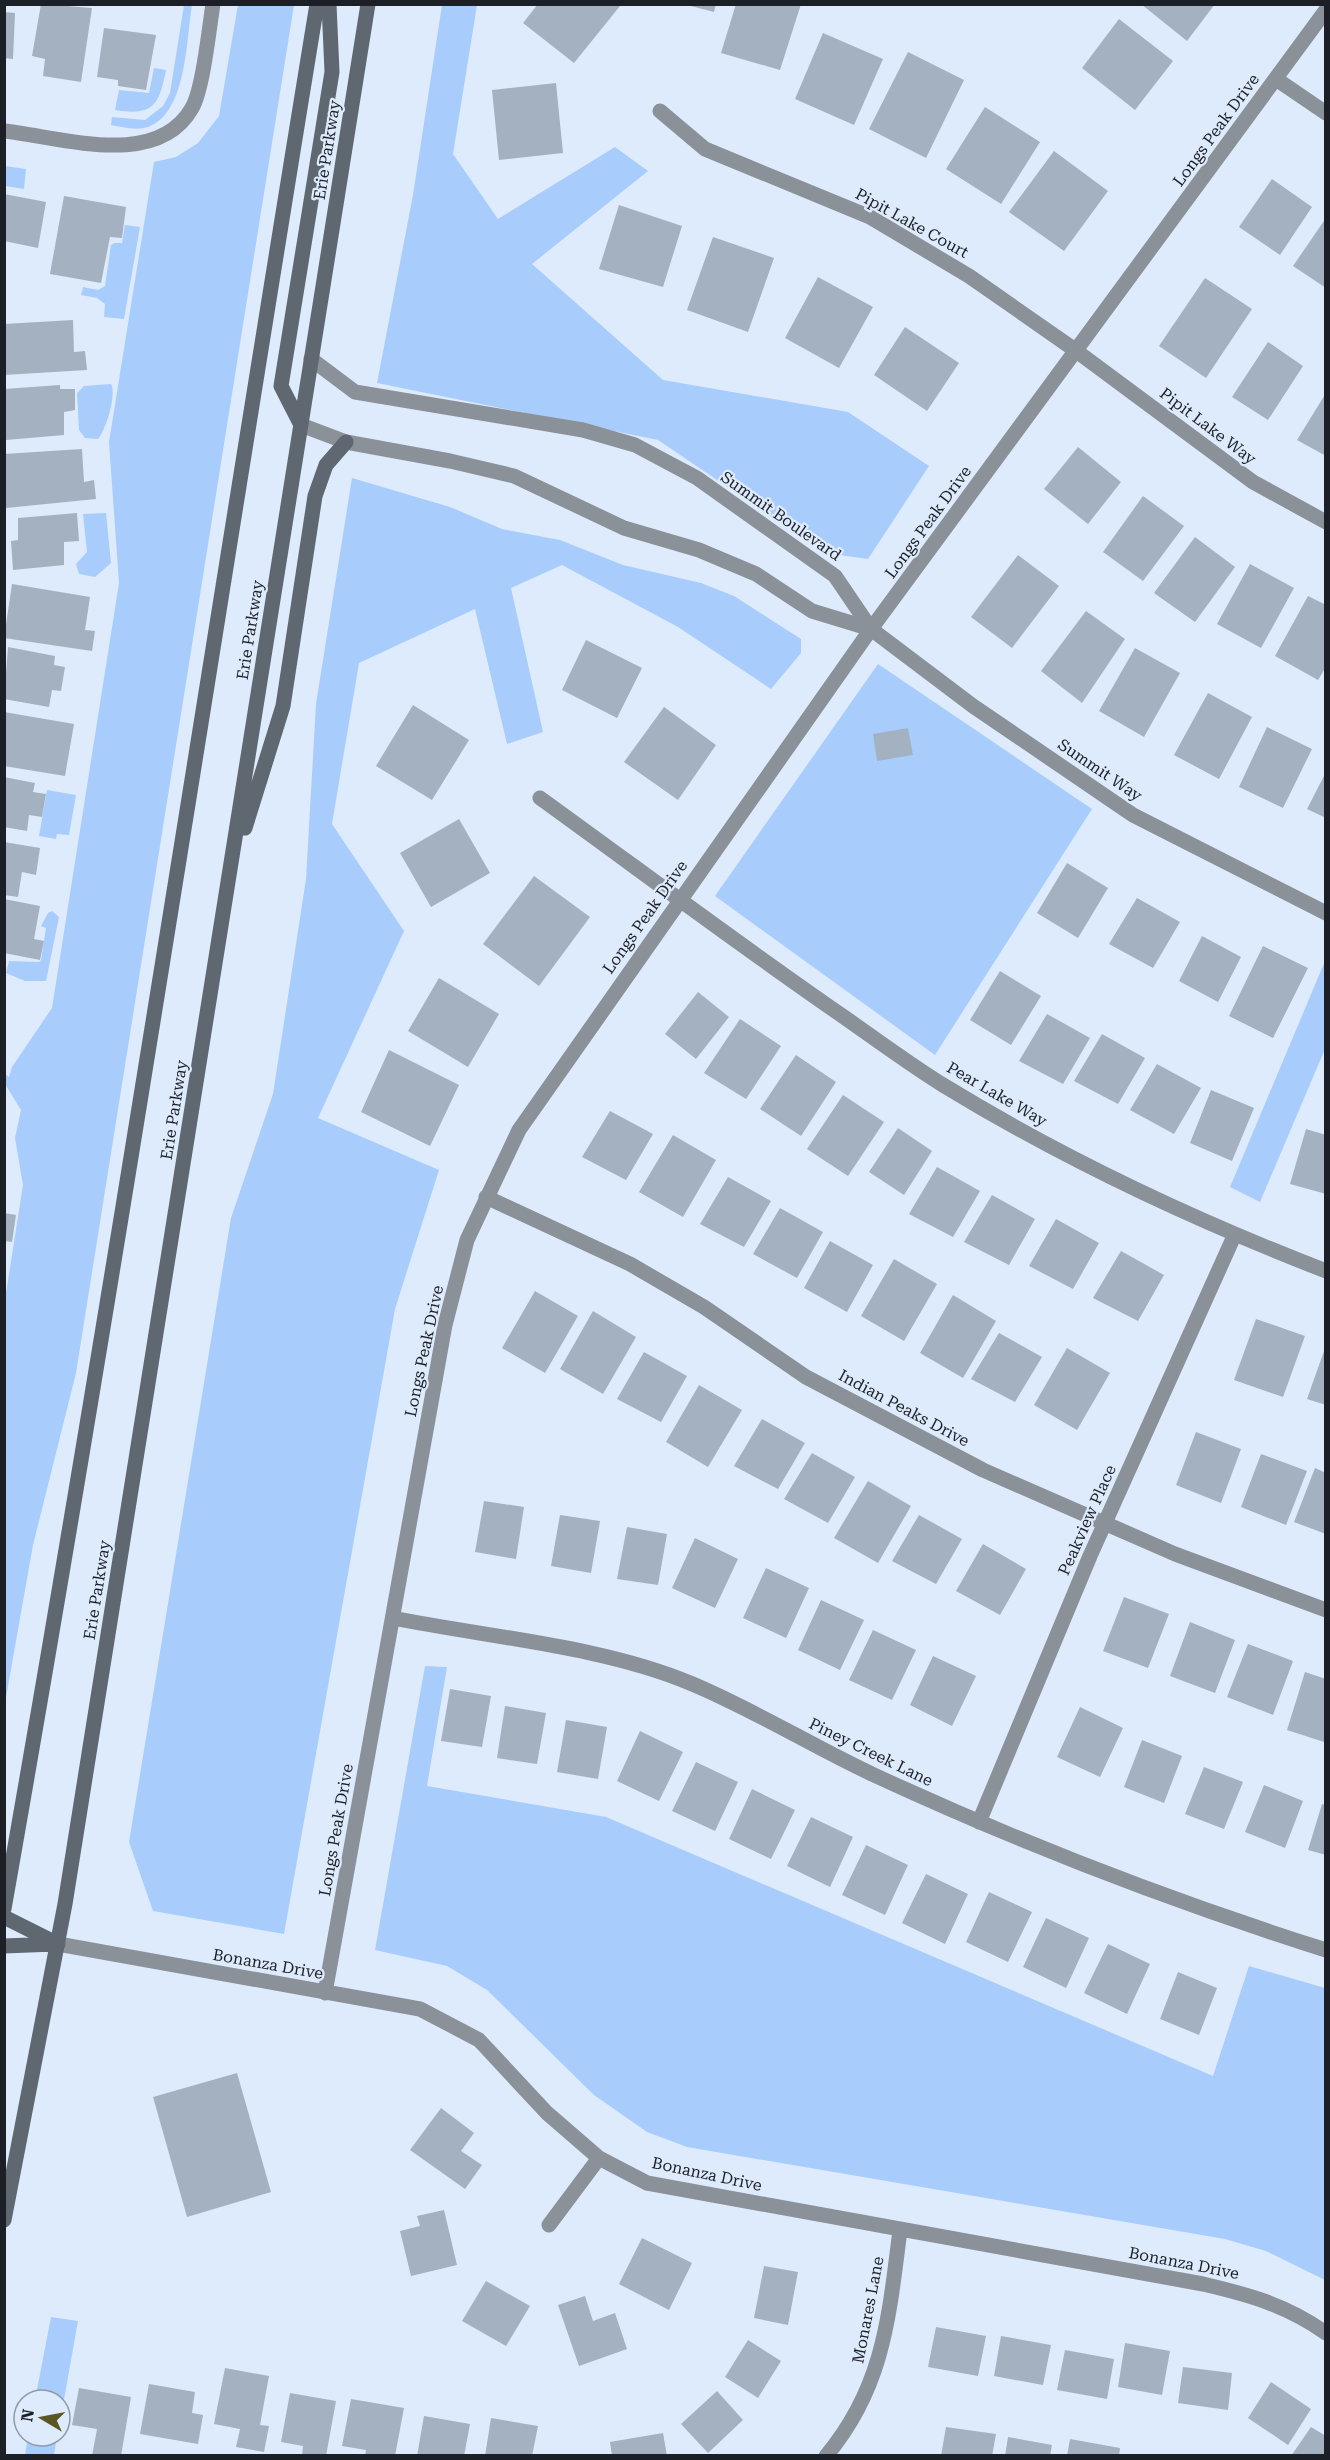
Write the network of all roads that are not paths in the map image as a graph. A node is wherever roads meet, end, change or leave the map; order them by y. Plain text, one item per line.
1 (213, 4) edge
2 (317, 4) edge
3 (329, 4) edge
4 (368, 4) edge
5 (1326, 10) edge
6 (1276, 79) junction
7 (660, 111) dead end
8 (1326, 113) edge
9 (4, 131) edge
10 (1075, 350) junction
11 (311, 359) junction
12 (301, 426) junction
13 (346, 441) junction
14 (1326, 522) edge
15 (871, 629) junction
16 (540, 798) dead end
17 (229, 880) junction
18 (678, 900) junction
19 (1326, 913) edge
20 (486, 1197) junction
21 (1235, 1234) junction
22 (1326, 1271) edge
23 (1105, 1524) junction
24 (1326, 1610) edge
25 (393, 1618) junction
26 (979, 1822) junction
27 (4, 1909) edge
28 (4, 1917) edge
29 (58, 1944) junction
30 (4, 1946) edge
31 (1326, 1950) edge
32 (325, 1993) junction
33 (599, 2158) junction
34 (4, 2220) edge
35 (549, 2225) dead end
36 (900, 2230) junction
37 (1326, 2333) edge
38 (826, 2456) edge

1 - 9 street
2 - 27 main road, Erie Parkway
3 - 12 main road
4 - 11 main road, Erie Parkway
5 - 6 street, Longs Peak Drive
6 - 8 street
6 - 10 street, Longs Peak Drive
7 - 10 street, Pipit Lake Court
10 - 14 street, Pipit Lake Way
10 - 15 street, Longs Peak Drive
11 - 12 main road, Erie Parkway
11 - 15 street, Summit Boulevard
12 - 13 street
12 - 17 main road, Erie Parkway
13 - 15 street
13 - 17 main road
15 - 18 street, Longs Peak Drive
15 - 19 street, Summit Way
16 - 18 street, Pear Lake Way
17 - 29 main road, Erie Parkway
18 - 20 street, Longs Peak Drive
18 - 21 street, Pear Lake Way
20 - 23 street, Indian Peaks Drive
20 - 25 street, Longs Peak Drive
21 - 22 street, Pear Lake Way
21 - 23 street, Peakview Place
23 - 24 street, Indian Peaks Drive
23 - 26 street, Peakview Place
25 - 26 street, Piney Creek Lane
25 - 32 street, Longs Peak Drive
26 - 31 street, Piney Creek Lane
28 - 29 main road
29 - 30 main road
29 - 32 street, Bonanza Drive
29 - 34 main road, Erie Parkway
32 - 33 street, Bonanza Drive
33 - 35 street
33 - 36 street, Bonanza Drive
36 - 37 street, Bonanza Drive
36 - 38 street, Monares Lane

